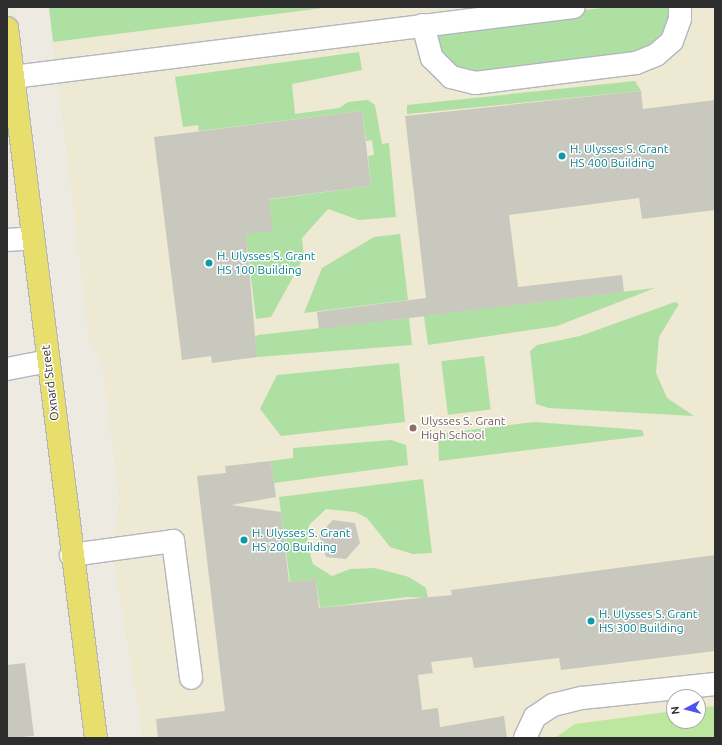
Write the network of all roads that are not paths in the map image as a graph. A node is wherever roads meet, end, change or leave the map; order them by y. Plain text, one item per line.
1 (574, 7) edge
2 (680, 7) edge
3 (423, 25) junction
4 (8, 41) edge
5 (13, 77) junction
6 (33, 238) junction
7 (7, 240) edge
8 (48, 361) junction
9 (7, 369) edge
10 (71, 555) junction
11 (191, 678) dead end
12 (715, 684) edge
13 (96, 738) edge
14 (525, 738) edge

1 - 3 lane
2 - 3 lane
3 - 5 lane
4 - 5 main road, Oxnard Street
5 - 6 main road, Oxnard Street
6 - 7 lane
6 - 8 main road, Oxnard Street
8 - 9 lane
8 - 10 main road, Oxnard Street
10 - 11 lane
10 - 13 main road, Oxnard Street
12 - 14 lane

